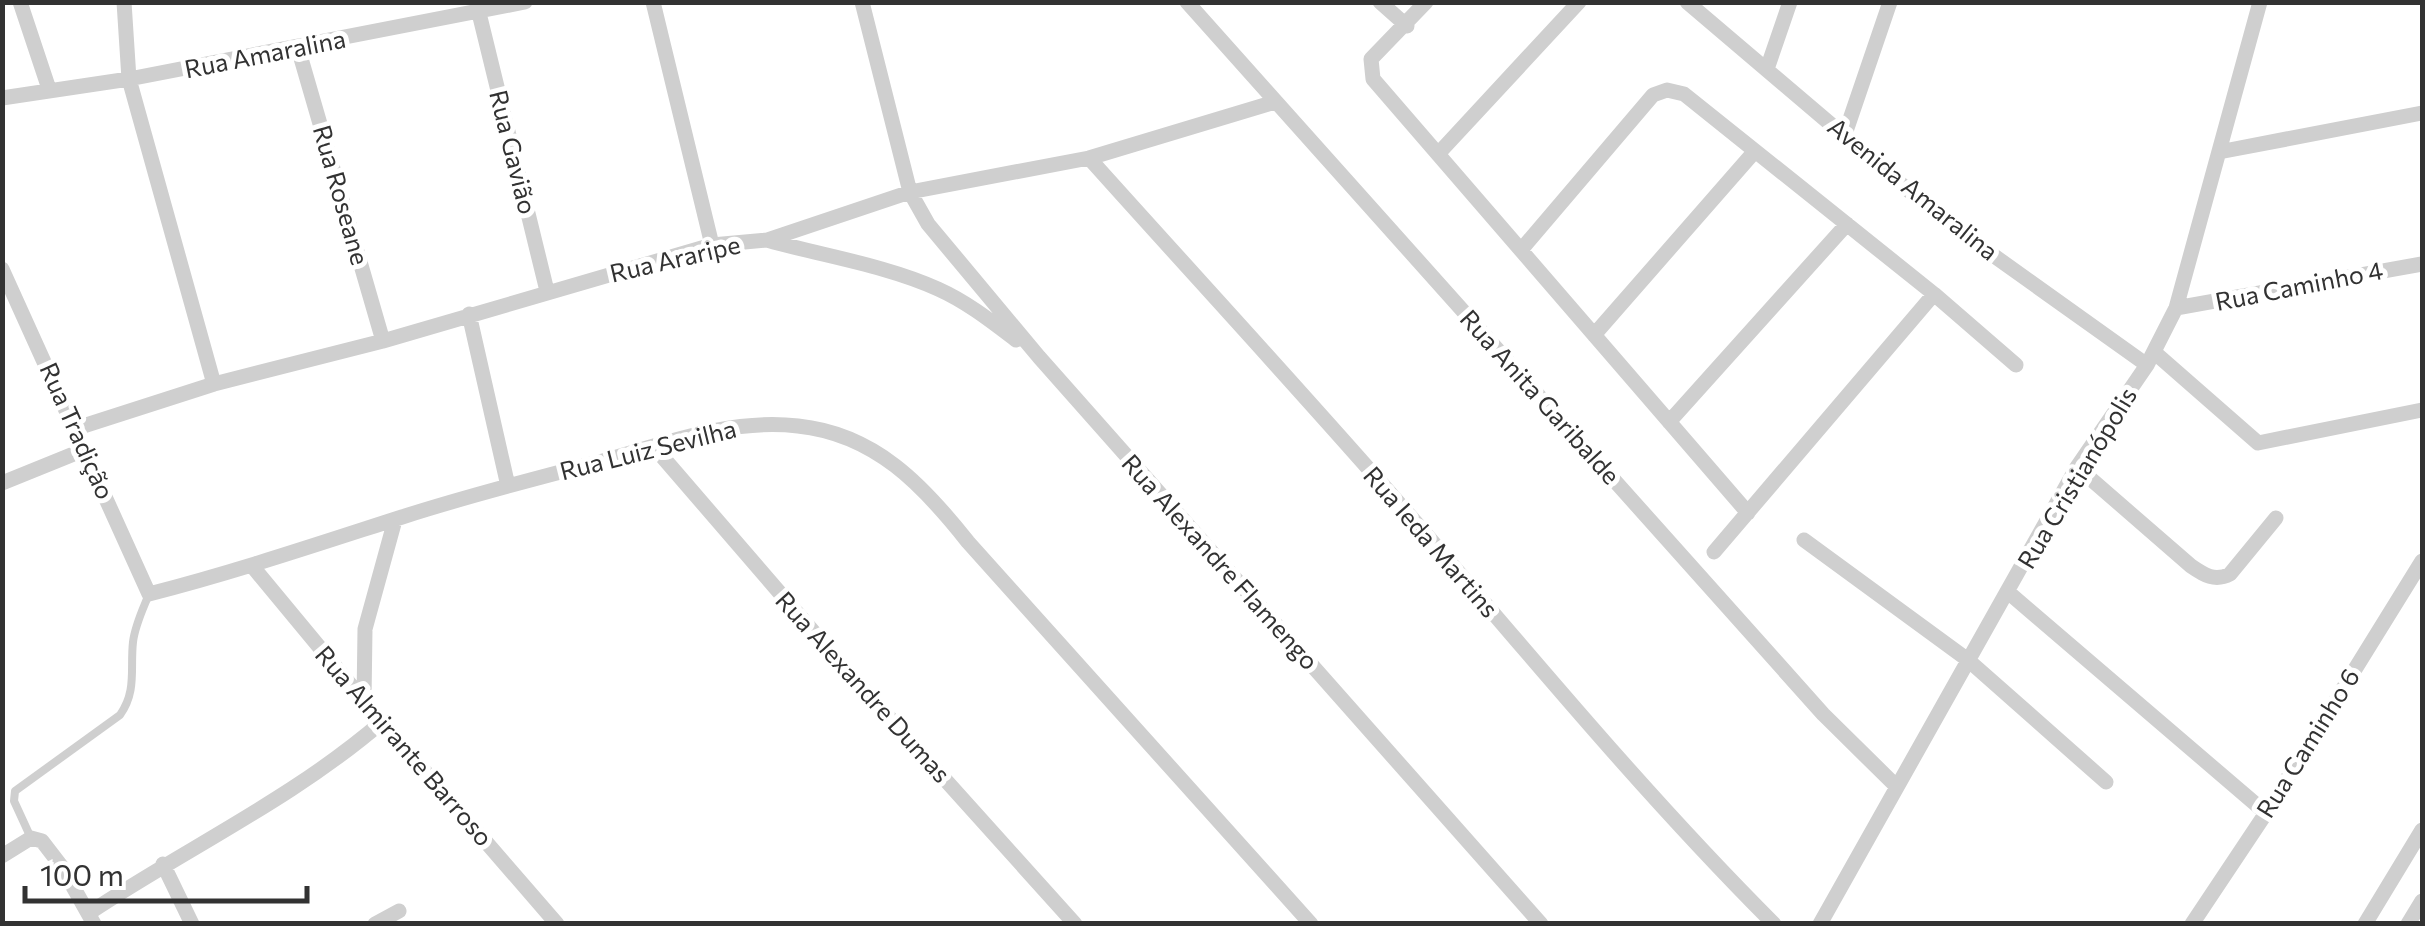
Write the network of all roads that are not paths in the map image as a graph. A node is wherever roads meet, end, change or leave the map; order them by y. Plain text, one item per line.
1 (20, 2) edge
2 (124, 2) edge
3 (652, 2) edge
4 (862, 2) edge
5 (1187, 2) edge
6 (1380, 2) edge
7 (1426, 2) edge
8 (1579, 2) edge
9 (1790, 2) edge
10 (1890, 2) edge
11 (2260, 2) edge
12 (1688, 3) edge
13 (517, 4) edge
14 (479, 13) junction
15 (1406, 26) junction
16 (298, 48) junction
17 (1767, 69) junction
18 (130, 79) junction
19 (49, 89) junction
20 (2, 98) edge
21 (1276, 102) junction
22 (2422, 113) edge
23 (1844, 134) junction
24 (1755, 151) junction
25 (2218, 152) junction
26 (1438, 154) junction
27 (1090, 158) junction
28 (910, 192) junction
29 (1847, 224) junction
30 (767, 240) junction
31 (712, 246) junction
32 (1520, 250) junction
33 (2422, 264) edge
34 (2, 269) edge
35 (547, 291) junction
36 (1934, 294) junction
37 (2176, 308) junction
38 (469, 314) junction
39 (1594, 335) junction
40 (384, 341) junction
41 (1039, 357) junction
42 (2150, 358) junction
43 (2016, 365) dead end
44 (214, 384) junction
45 (2421, 410) edge
46 (1670, 422) junction
47 (77, 428) junction
48 (2422, 429) edge
49 (654, 447) junction
50 (86, 449) junction
51 (2077, 468) junction
52 (2, 483) edge
53 (508, 486) junction
54 (1748, 513) junction
55 (2276, 518) dead end
56 (395, 520) junction
57 (1804, 540) dead end
58 (1714, 552) dead end
59 (2422, 561) edge
60 (253, 567) junction
61 (2008, 592) junction
62 (149, 594) junction
63 (1968, 660) junction
64 (364, 701) junction
65 (383, 721) junction
66 (2106, 782) dead end
67 (1897, 788) junction
68 (2266, 813) junction
69 (2422, 830) edge
70 (31, 838) junction
71 (2, 856) edge
72 (163, 864) junction
73 (2422, 901) edge
74 (399, 910) dead end
75 (92, 918) edge
76 (192, 924) edge
77 (375, 924) edge
78 (557, 924) edge
79 (1076, 924) edge
80 (1311, 924) edge
81 (1541, 924) edge
82 (1774, 924) edge
83 (1820, 924) edge
84 (2192, 924) edge
85 (2364, 924) edge
86 (2408, 924) edge

1 - 19 street
2 - 18 street
3 - 31 street
4 - 28 street, Rua Alexandre Flamengo
5 - 21 street, Rua Anita Garibalde
6 - 15 street
7 - 15 street
8 - 26 street
9 - 17 street
10 - 23 street
11 - 25 street, Rua Cristianópolis
12 - 17 street, Avenida Amaralina
13 - 14 street, Rua Amaralina
14 - 16 street, Rua Amaralina
14 - 35 street, Rua Gavião
15 - 26 street
16 - 18 street, Rua Amaralina
16 - 40 street, Rua Roseane
17 - 23 street, Avenida Amaralina
18 - 19 street, Rua Amaralina
18 - 44 street
19 - 20 street, Rua Amaralina
21 - 27 street, Rua Araripe
21 - 67 street, Rua Anita Garibalde
22 - 25 street
23 - 42 street, Avenida Amaralina
24 - 29 street
24 - 32 street
24 - 39 street
25 - 37 street, Rua Cristianópolis
26 - 32 street
27 - 28 street, Rua Araripe
27 - 82 street, Rua Ieda Martins
28 - 30 street, Rua Araripe
28 - 41 street, Rua Alexandre Flamengo
29 - 36 street
29 - 46 street
30 - 31 street, Rua Araripe
30 - 41 street
31 - 35 street, Rua Araripe
32 - 39 street
33 - 37 street, Rua Caminho 4
34 - 47 street, Rua Tradição
35 - 38 street, Rua Araripe
36 - 43 street
36 - 54 street
37 - 42 street, Rua Cristianópolis
38 - 40 street, Rua Araripe
38 - 53 street
39 - 46 street
40 - 44 street, Rua Araripe
41 - 81 street, Rua Alexandre Flamengo
42 - 45 street, Avenida Amaralina
42 - 51 street, Rua Cristianópolis
44 - 47 street, Rua Araripe
45 - 48 street
46 - 54 street
47 - 50 street, Rua Tradição
49 - 53 street, Rua Luiz Sevilha
49 - 79 street, Rua Alexandre Dumas
49 - 80 street, Rua Luiz Sevilha
50 - 52 street
50 - 62 street, Rua Tradição
51 - 55 street
51 - 61 street, Rua Cristianópolis
53 - 56 street, Rua Luiz Sevilha
54 - 58 street
56 - 60 street, Rua Luiz Sevilha
56 - 64 street
57 - 63 street
59 - 68 street, Rua Caminho 6
60 - 62 street, Rua Luiz Sevilha
60 - 64 street, Rua Almirante Barroso
61 - 63 street, Rua Cristianópolis
61 - 68 street
62 - 70 lane
63 - 66 street
63 - 67 street, Rua Cristianópolis
64 - 65 street, Rua Almirante Barroso
65 - 72 street
65 - 78 street, Rua Almirante Barroso
67 - 83 street, Rua Cristianópolis
68 - 84 street, Rua Caminho 6
69 - 85 street
70 - 71 street
70 - 75 street
72 - 75 street
72 - 76 street
73 - 86 street
74 - 77 street

